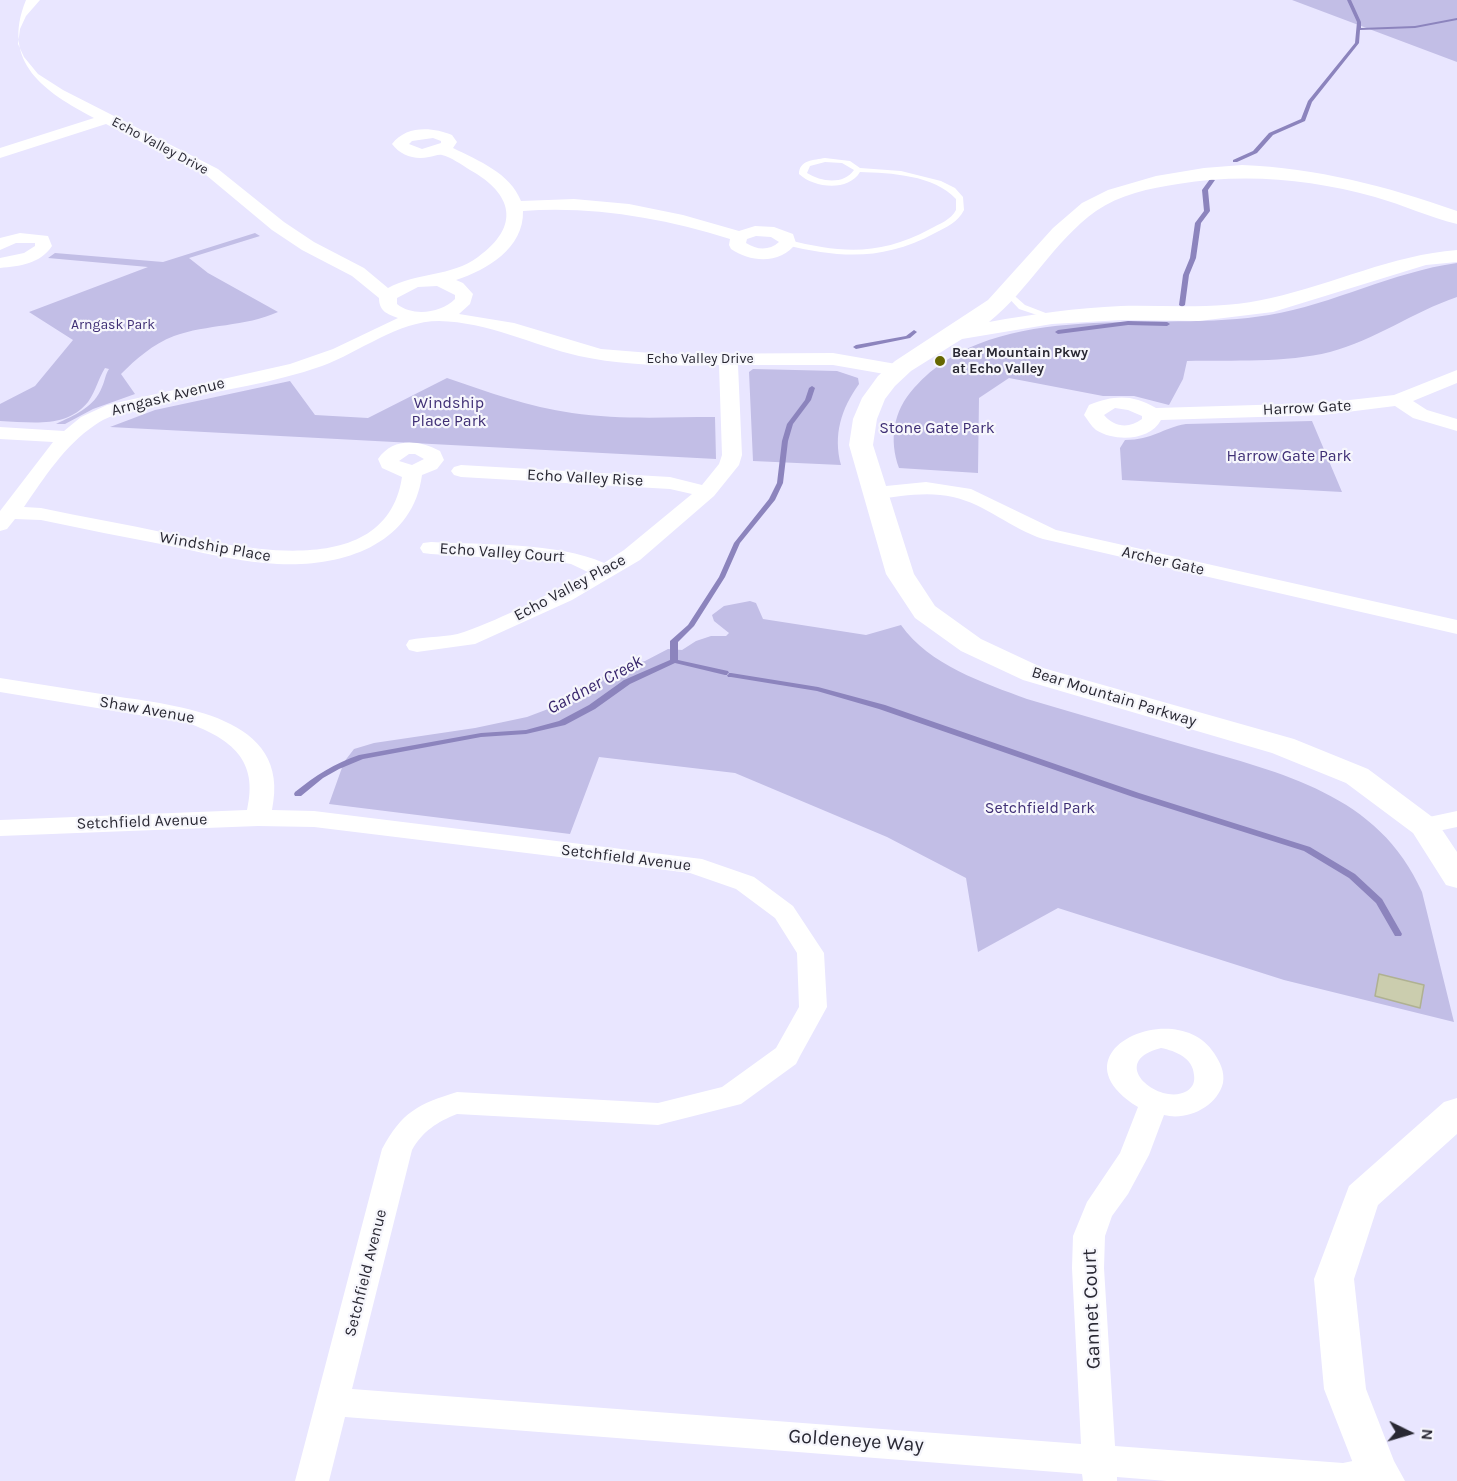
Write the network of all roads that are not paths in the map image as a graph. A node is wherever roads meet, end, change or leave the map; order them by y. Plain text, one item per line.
1 (33, 0) edge
2 (108, 118) junction
3 (442, 149) dead end
4 (0, 153) edge
5 (858, 170) junction
6 (516, 206) junction
7 (1457, 218) edge
8 (788, 243) joint
9 (0, 245) edge
10 (1457, 256) edge
11 (0, 263) edge
12 (472, 268) junction
13 (358, 272) junction
14 (435, 281) junction
15 (411, 282) junction
16 (1008, 293) junction
17 (462, 294) junction
18 (390, 303) junction
19 (441, 315) junction
20 (415, 317) junction
21 (1052, 317) junction
22 (508, 327) junction
23 (378, 333) junction
24 (956, 334) junction
25 (728, 359) junction
26 (896, 370) junction
27 (1457, 376) edge
28 (1398, 400) junction
29 (1152, 414) dead end
30 (1457, 425) edge
31 (0, 433) edge
32 (68, 437) junction
33 (412, 471) dead end
34 (461, 471) dead end
35 (707, 492) junction
36 (876, 493) junction
37 (5, 519) edge
38 (431, 548) dead end
39 (605, 571) junction
40 (1457, 627) edge
41 (417, 645) dead end
42 (0, 685) edge
43 (258, 818) junction
44 (1457, 819) edge
45 (1424, 826) junction
46 (1, 835) edge
47 (1457, 877) edge
48 (1154, 1102) dead end
49 (1457, 1112) edge
50 (334, 1402) junction
51 (1100, 1470) edge
52 (1380, 1476) edge
53 (312, 1481) edge

1 - 2 street, Echo Valley Drive
2 - 4 street
2 - 13 street, Echo Valley Drive
3 - 6 street
5 - 5 lane
5 - 8 lane
6 - 8 street
6 - 12 street
7 - 16 street, Bear Mountain Parkway
9 - 11 street
10 - 21 street, Bear Mountain Parkway
12 - 14 street
12 - 17 street
13 - 15 street, Echo Valley Drive
13 - 18 street, Echo Valley Drive
14 - 15 street, Echo Valley Drive
14 - 17 street, Echo Valley Drive
15 - 18 street
16 - 21 lane
16 - 24 street, Bear Mountain Parkway
17 - 19 street
17 - 22 street, Echo Valley Drive
18 - 20 street
18 - 23 street
19 - 20 street
19 - 22 street, Echo Valley Drive
20 - 23 street, Arngask Avenue
21 - 24 street, Bear Mountain Parkway
22 - 25 street, Echo Valley Drive
23 - 32 street, Arngask Avenue
24 - 26 street, Bear Mountain Parkway
25 - 26 street, Echo Valley Drive
25 - 35 street, Echo Valley Place
26 - 36 street, Bear Mountain Parkway
27 - 28 street, Harrow Gate
28 - 29 street, Harrow Gate
28 - 30 street
31 - 32 street
32 - 37 street, Arngask Avenue
33 - 37 street, Windship Place
34 - 35 street, Echo Valley Rise
35 - 39 street, Echo Valley Place
36 - 40 street, Archer Gate
36 - 45 street, Bear Mountain Parkway
38 - 39 street, Echo Valley Court
39 - 41 street, Echo Valley Place
42 - 43 street, Shaw Avenue
43 - 46 street, Setchfield Avenue
43 - 50 street, Setchfield Avenue
44 - 45 street
45 - 47 street, Bear Mountain Parkway
48 - 51 street, Gannet Court
49 - 52 street
50 - 51 street, Goldeneye Way
50 - 53 street, Setchfield Avenue
51 - 52 street, Goldeneye Way

